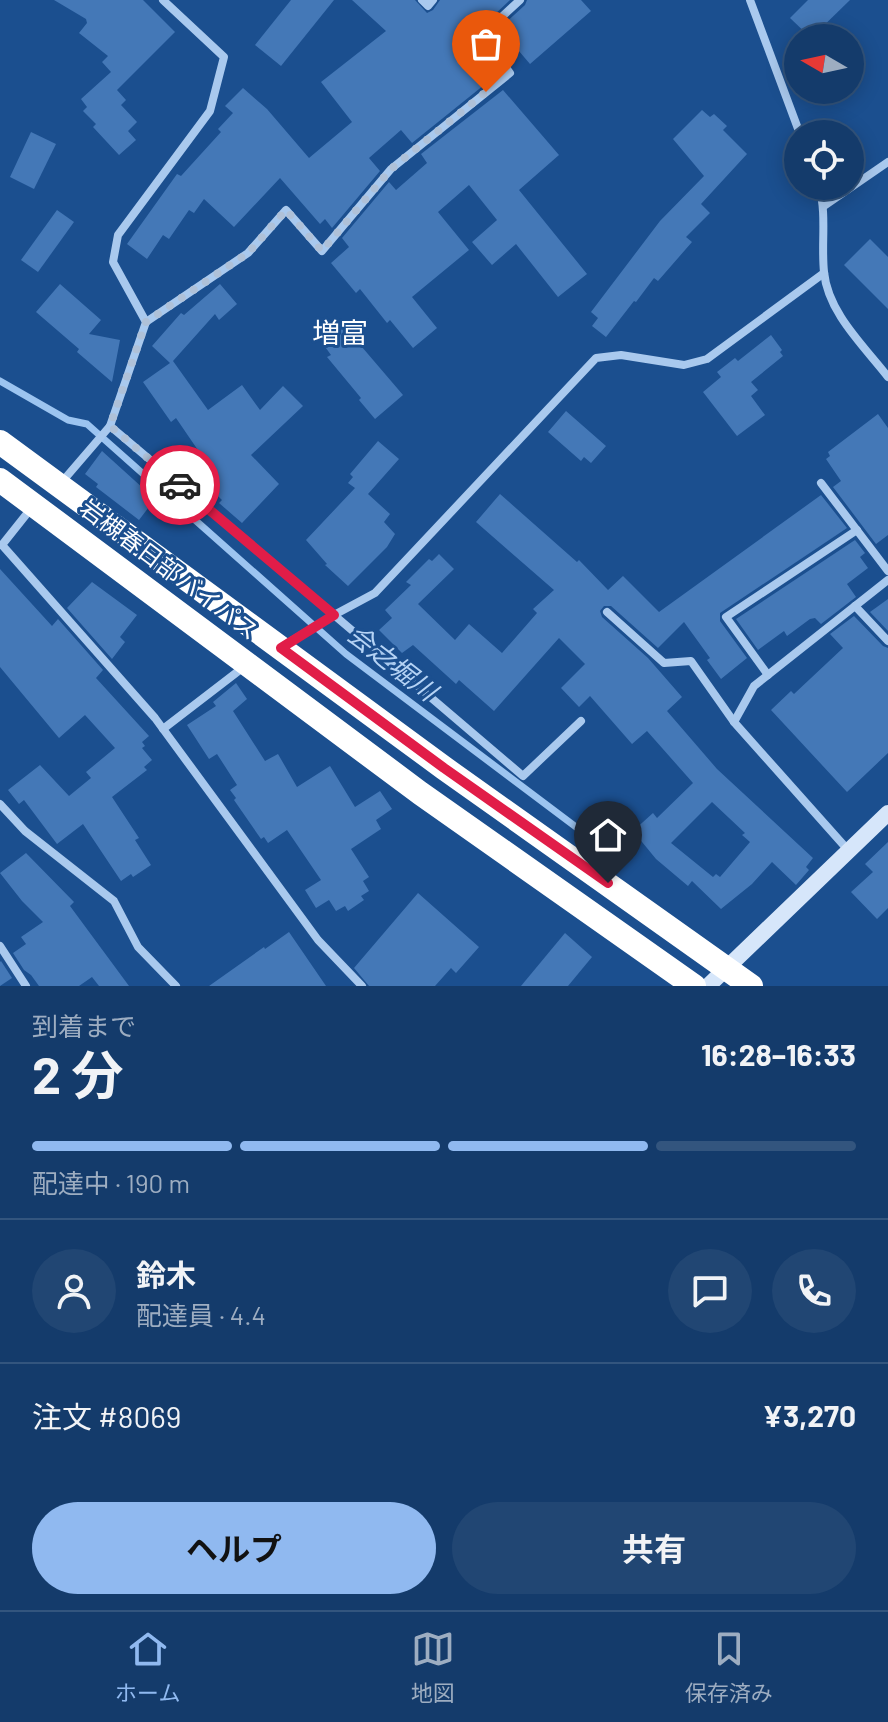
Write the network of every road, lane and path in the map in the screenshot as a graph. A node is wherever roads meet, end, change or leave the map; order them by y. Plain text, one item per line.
1 (163, 0) edge
2 (422, 0) edge
3 (433, 0) edge
4 (520, 0) edge
5 (750, 0) edge
6 (795, 120) edge
7 (888, 162) edge
8 (822, 200) edge
9 (824, 206) junction
10 (824, 273) junction
11 (146, 322) junction
12 (888, 377) edge
13 (109, 426) junction
14 (0, 442) edge
15 (0, 480) edge
16 (821, 483) dead end
17 (59, 486) junction
18 (34, 505) junction
19 (857, 530) junction
20 (1, 544) edge
21 (888, 571) edge
22 (888, 580) edge
23 (855, 606) junction
24 (607, 612) dead end
25 (334, 615) junction
26 (888, 641) edge
27 (281, 648) junction
28 (247, 664) junction
29 (768, 675) junction
30 (581, 721) dead end
31 (734, 722) junction
32 (163, 729) junction
33 (0, 804) edge
34 (888, 813) edge
35 (848, 850) junction
36 (0, 946) edge
37 (726, 968) junction
38 (26, 986) edge
39 (176, 986) edge
40 (362, 986) edge
41 (694, 986) edge
42 (708, 986) edge
43 (751, 986) edge

1 - 11 street
2 - 3 street
4 - 11 street
5 - 6 street
7 - 9 street
8 - 9 street
9 - 10 street
10 - 12 street
10 - 25 street
11 - 13 street
13 - 17 street
13 - 25 street
14 - 17 highway, 岩槻春日部バイパス
15 - 18 highway, 岩槻春日部バイパス
16 - 19 street
17 - 27 highway, 岩槻春日部バイパス
18 - 20 street
18 - 28 highway, 岩槻春日部バイパス
19 - 21 street
19 - 29 street
20 - 32 street
22 - 23 street
23 - 26 street
23 - 29 street
24 - 31 street
25 - 27 street
25 - 30 street
27 - 37 highway, 岩槻春日部バイパス
28 - 32 street
28 - 41 highway, 岩槻春日部バイパス
29 - 31 street
31 - 35 street
32 - 40 street
33 - 39 street
34 - 35 street
35 - 37 street
36 - 38 street
37 - 42 street
37 - 43 highway, 岩槻春日部バイパス

